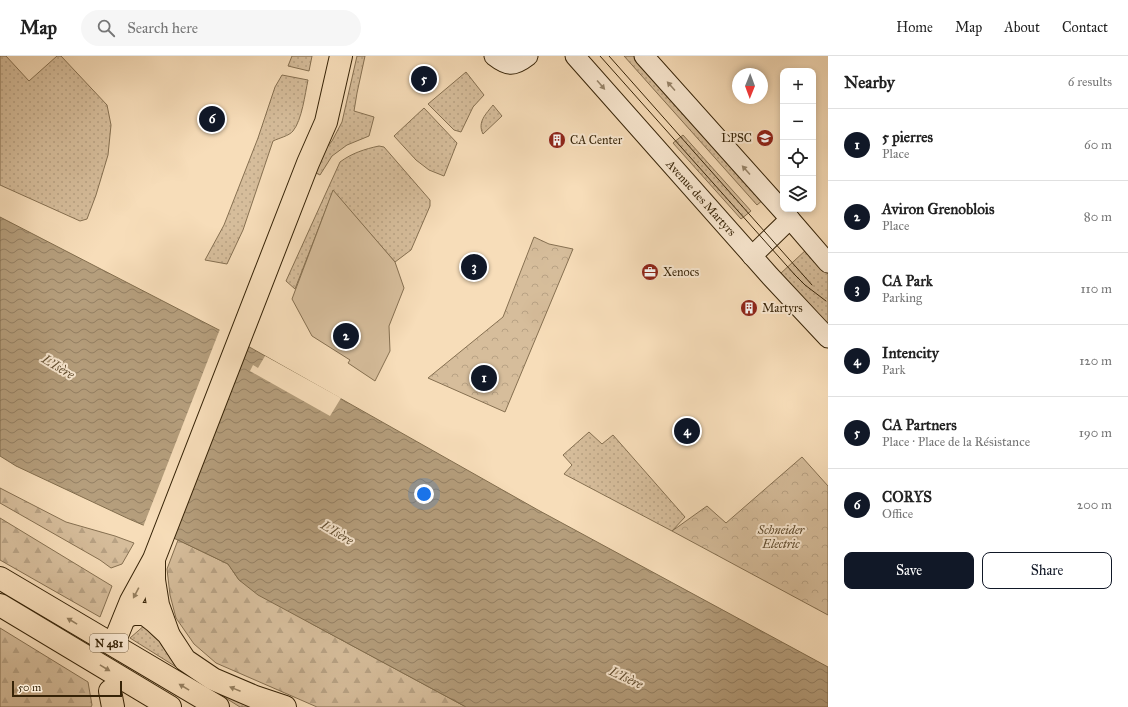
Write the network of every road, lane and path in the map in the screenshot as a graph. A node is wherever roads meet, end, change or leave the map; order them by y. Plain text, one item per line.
1 (341, 56) edge
2 (494, 56) edge
3 (528, 56) edge
4 (575, 56) edge
5 (644, 56) edge
6 (790, 219) junction
7 (752, 256) junction
8 (828, 263) edge
9 (828, 338) edge
10 (154, 559) junction
11 (0, 578) edge
12 (0, 605) edge
13 (168, 634) junction
14 (170, 707) edge
15 (218, 707) edge
16 (285, 707) edge

1 - 10 highway
2 - 3 main road
4 -> 7 main road, Avenue des Martyrs
6 -> 5 main road
6 - 7 main road
6 - 8 main road
7 - 9 main road, Avenue des Martyrs
10 - 13 highway
10 -> 13 highway
15 -> 11 highway, N 481
12 -> 14 highway, N 481
16 -> 13 highway

